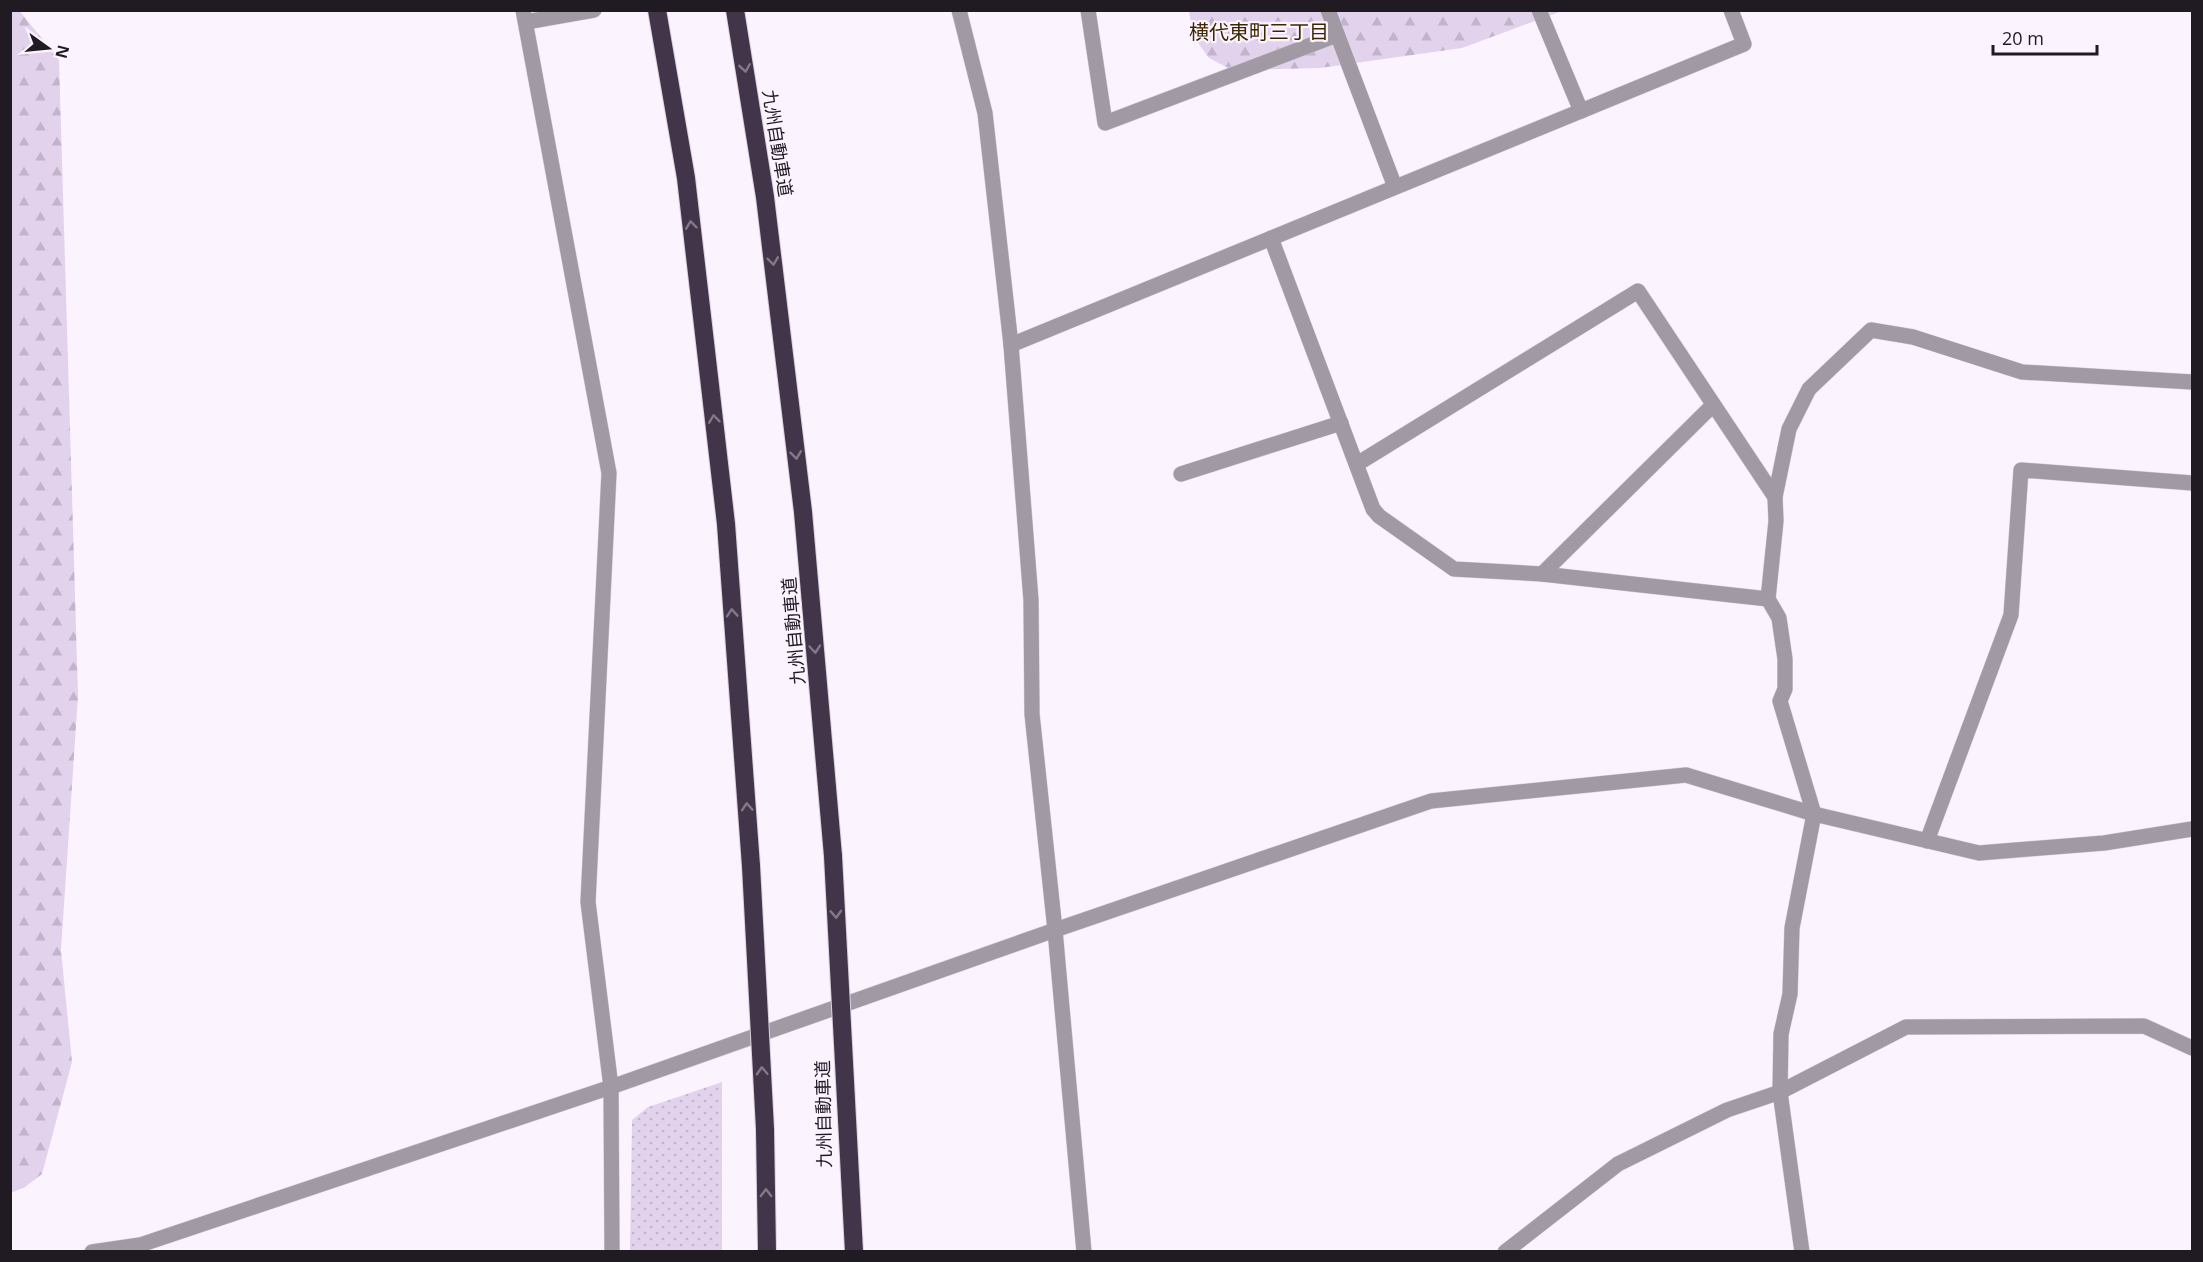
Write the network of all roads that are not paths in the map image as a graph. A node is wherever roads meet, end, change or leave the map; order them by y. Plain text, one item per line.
1 (594, 10) edge
2 (657, 10) edge
3 (735, 10) edge
4 (959, 10) edge
5 (1088, 10) edge
6 (1328, 10) edge
7 (1539, 10) edge
8 (1731, 10) edge
9 (524, 16) edge
10 (1337, 35) junction
11 (1581, 111) junction
12 (1395, 187) junction
13 (1271, 238) junction
14 (1011, 345) junction
15 (2193, 382) edge
16 (1712, 406) junction
17 (1341, 423) junction
18 (1356, 464) junction
19 (1180, 474) dead end
20 (2193, 483) edge
21 (1775, 497) junction
22 (1542, 574) junction
23 (1768, 599) junction
24 (1814, 814) junction
25 (2193, 830) edge
26 (1927, 841) junction
27 (1055, 930) junction
28 (2193, 1048) edge
29 (611, 1088) junction
30 (1780, 1092) junction
31 (847, 1119) junction
32 (92, 1251) edge
33 (612, 1251) edge
34 (767, 1251) edge
35 (845, 1251) edge
36 (854, 1251) edge
37 (1084, 1251) edge
38 (1506, 1251) edge
39 (1802, 1251) edge

1 - 9 street
34 -> 2 highway, bridge
3 -> 31 highway, 九州自動車道, bridge
4 - 14 street
5 - 10 street
6 - 10 street
7 - 11 street
8 - 11 street
9 - 29 street
10 - 12 street
11 - 12 street
12 - 13 street
13 - 14 street
13 - 17 street
14 - 27 street
15 - 21 street
16 - 18 street
16 - 21 street
16 - 22 street
17 - 18 street
17 - 19 street
18 - 22 street
20 - 26 street
21 - 23 street
22 - 23 street
23 - 24 street
24 - 26 street
24 - 27 street
24 - 30 street
25 - 26 street
27 - 29 street
27 - 37 street
28 - 30 street
29 - 32 street
29 - 33 street
30 - 38 street
30 - 39 street
31 - 35 highway, 九州自動車道
31 - 36 highway

